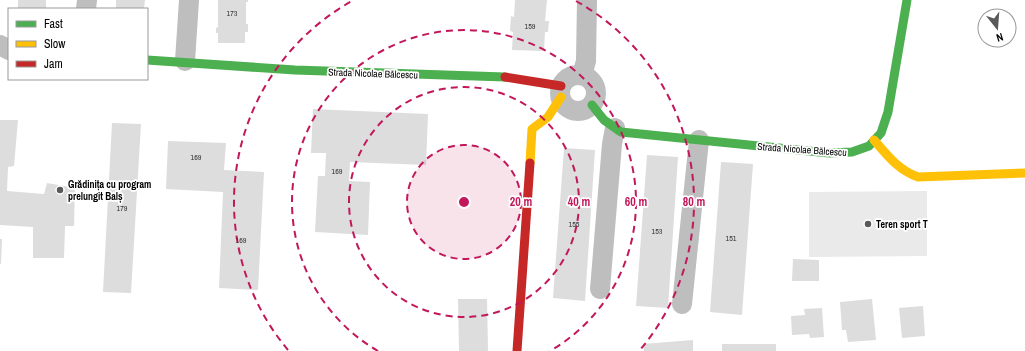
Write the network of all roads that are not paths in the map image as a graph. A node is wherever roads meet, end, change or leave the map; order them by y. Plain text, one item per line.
1 (189, 0) edge
2 (587, 0) edge
3 (907, 0) edge
4 (148, 60) edge
5 (185, 62) junction
6 (582, 75) junction
7 (561, 92) junction
8 (592, 105) junction
9 (615, 128) junction
10 (699, 140) junction
11 (874, 140) junction
12 (1025, 173) edge
13 (600, 289) dead end
14 (682, 304) dead end
15 (517, 351) edge

1 - 5 street
2 - 6 street
3 - 11 street, Strada Nicolae Bălcescu
4 - 5 street, Strada Nicolae Bălcescu
5 - 7 street, Strada Nicolae Bălcescu
6 - 7 street
6 - 8 street
7 - 8 street
7 - 15 street
8 - 9 street, Strada Nicolae Bălcescu
9 - 10 street, Strada Nicolae Bălcescu
9 - 13 street
10 - 11 street, Strada Nicolae Bălcescu
10 - 14 street
11 - 12 street

